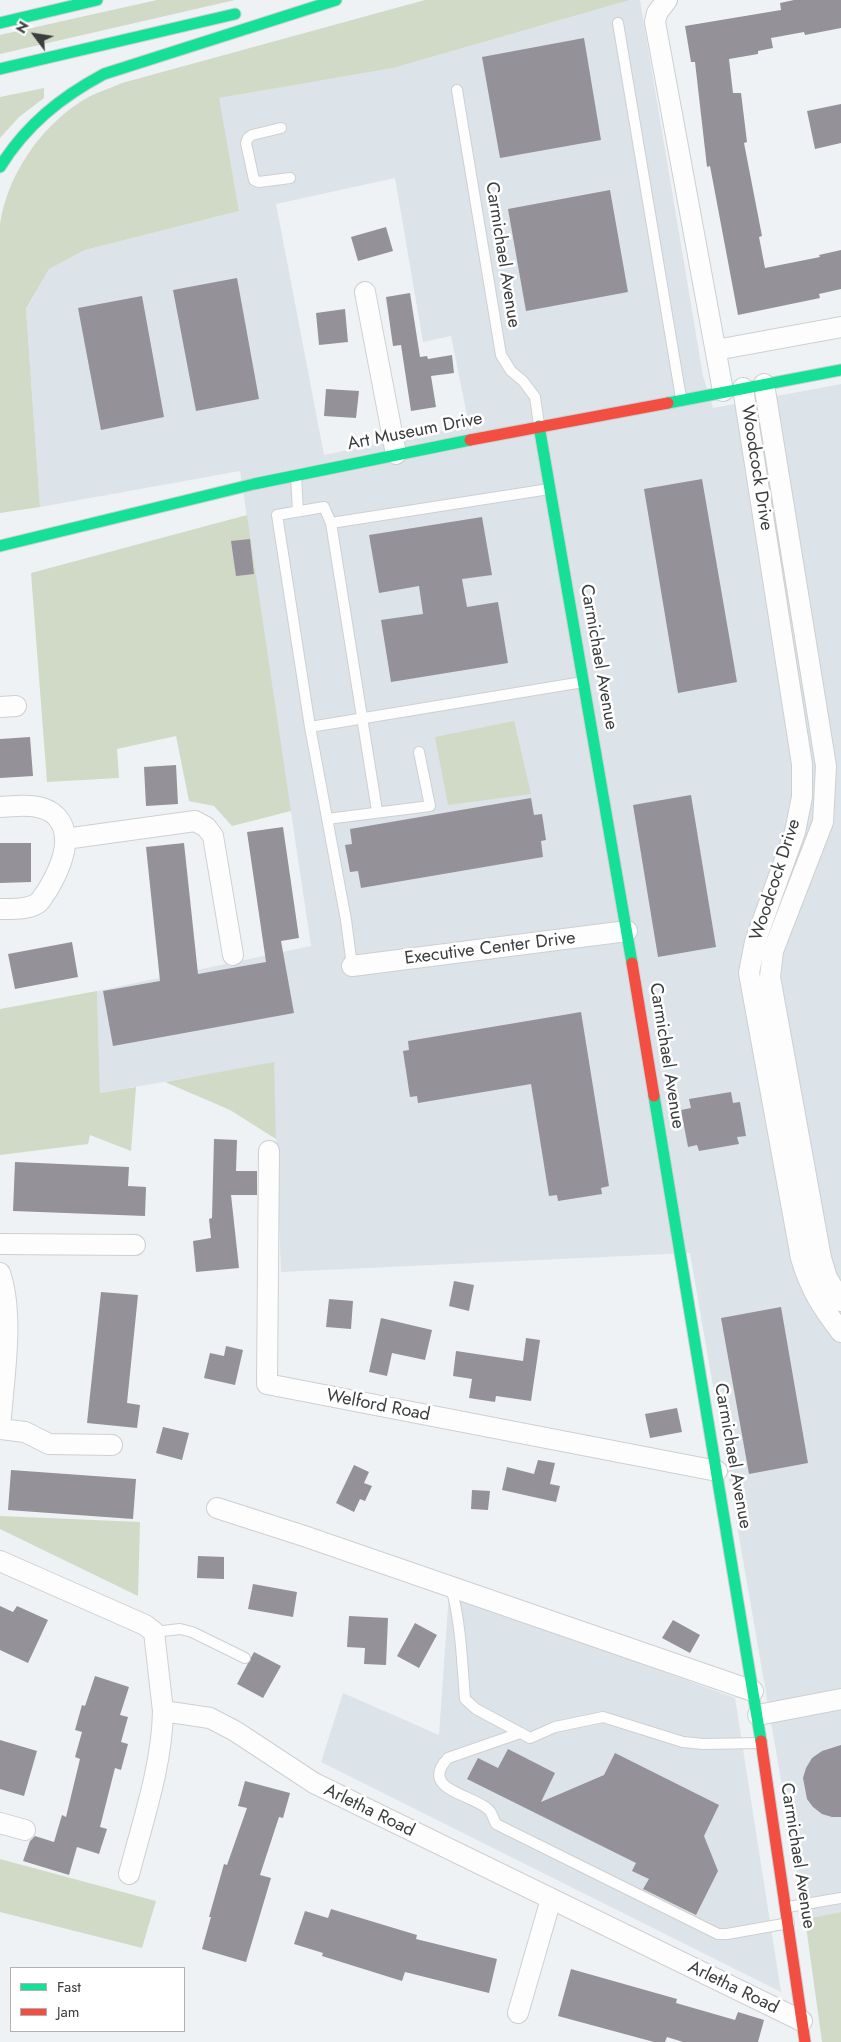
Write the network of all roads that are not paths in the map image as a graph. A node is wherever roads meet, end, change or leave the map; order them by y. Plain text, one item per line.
1 (97, 0) edge
2 (336, 0) edge
3 (667, 0) edge
4 (248, 11) dead end
5 (0, 23) edge
6 (618, 23) dead end
7 (0, 69) edge
8 (458, 90) dead end
9 (281, 128) dead end
10 (0, 166) edge
11 (290, 178) dead end
12 (365, 292) dead end
13 (841, 327) edge
14 (716, 350) junction
15 (841, 370) edge
16 (764, 384) junction
17 (744, 388) junction
18 (723, 392) junction
19 (681, 400) junction
20 (539, 426) junction
21 (396, 454) junction
22 (296, 475) junction
23 (550, 489) junction
24 (298, 511) junction
25 (331, 524) junction
26 (0, 546) edge
27 (584, 681) junction
28 (362, 719) junction
29 (310, 727) junction
30 (419, 752) dead end
31 (0, 807) edge
32 (377, 812) junction
33 (327, 819) junction
34 (65, 839) junction
35 (0, 909) edge
36 (627, 931) junction
37 (233, 955) dead end
38 (352, 966) joint
39 (268, 1151) dead end
40 (0, 1244) edge
41 (135, 1245) dead end
42 (0, 1273) edge
43 (841, 1301) edge
44 (841, 1332) edge
45 (2, 1380) edge
46 (0, 1429) edge
47 (112, 1445) dead end
48 (717, 1471) junction
49 (217, 1508) dead end
50 (0, 1561) edge
51 (450, 1586) junction
52 (154, 1632) junction
53 (245, 1658) dead end
54 (753, 1691) junction
55 (841, 1700) edge
56 (163, 1710) junction
57 (758, 1715) junction
58 (520, 1732) junction
59 (762, 1743) junction
60 (0, 1823) edge
61 (25, 1830) dead end
62 (129, 1874) dead end
63 (841, 1898) edge
64 (551, 1900) junction
65 (788, 1908) junction
66 (790, 1923) junction
67 (518, 2013) dead end
68 (802, 2021) junction
69 (805, 2042) edge

1 - 5 main road
2 - 10 main road
3 - 14 street
4 - 7 main road
6 - 19 lane
8 - 20 lane, Carmichael Avenue
9 - 11 lane
12 - 21 street
13 - 14 street
14 - 18 street
15 - 16 main road, Art Museum Drive
16 - 17 main road, Art Museum Drive
16 - 43 street, Woodcock Drive
17 - 18 main road, Art Museum Drive
17 - 44 street, Woodcock Drive
18 - 19 main road, Art Museum Drive
19 - 20 main road, Art Museum Drive
20 - 21 main road, Art Museum Drive
20 - 23 main road, Carmichael Avenue
21 - 22 main road, Art Museum Drive
22 - 24 lane
22 - 26 main road, Art Museum Drive
23 - 25 lane
23 - 27 main road, Carmichael Avenue
24 - 25 lane
24 - 29 lane
25 - 28 lane
27 - 28 lane
27 - 36 main road, Carmichael Avenue
28 - 29 lane
28 - 32 lane
29 - 33 lane
30 - 32 lane
31 - 34 street
32 - 33 lane
33 - 38 lane
34 - 35 street
34 - 37 street
36 - 38 street, Executive Center Drive
36 - 48 main road, Carmichael Avenue
39 - 48 street, Welford Road
40 - 41 street
42 - 45 street
45 - 46 street
46 - 47 street
48 - 54 main road, Carmichael Avenue
49 - 51 street
50 - 52 street
51 - 54 street
51 - 58 lane
52 - 53 lane
52 - 56 street
54 - 57 main road, Carmichael Avenue
55 - 57 street
56 - 62 street
56 - 64 street, Arletha Road
57 - 59 main road, Carmichael Avenue
58 - 59 lane
58 - 66 lane
59 - 65 main road, Carmichael Avenue
60 - 61 street
63 - 65 lane
64 - 67 street
64 - 68 street, Arletha Road
65 - 66 main road, Carmichael Avenue
66 - 68 main road, Carmichael Avenue
68 - 69 main road, Carmichael Avenue

